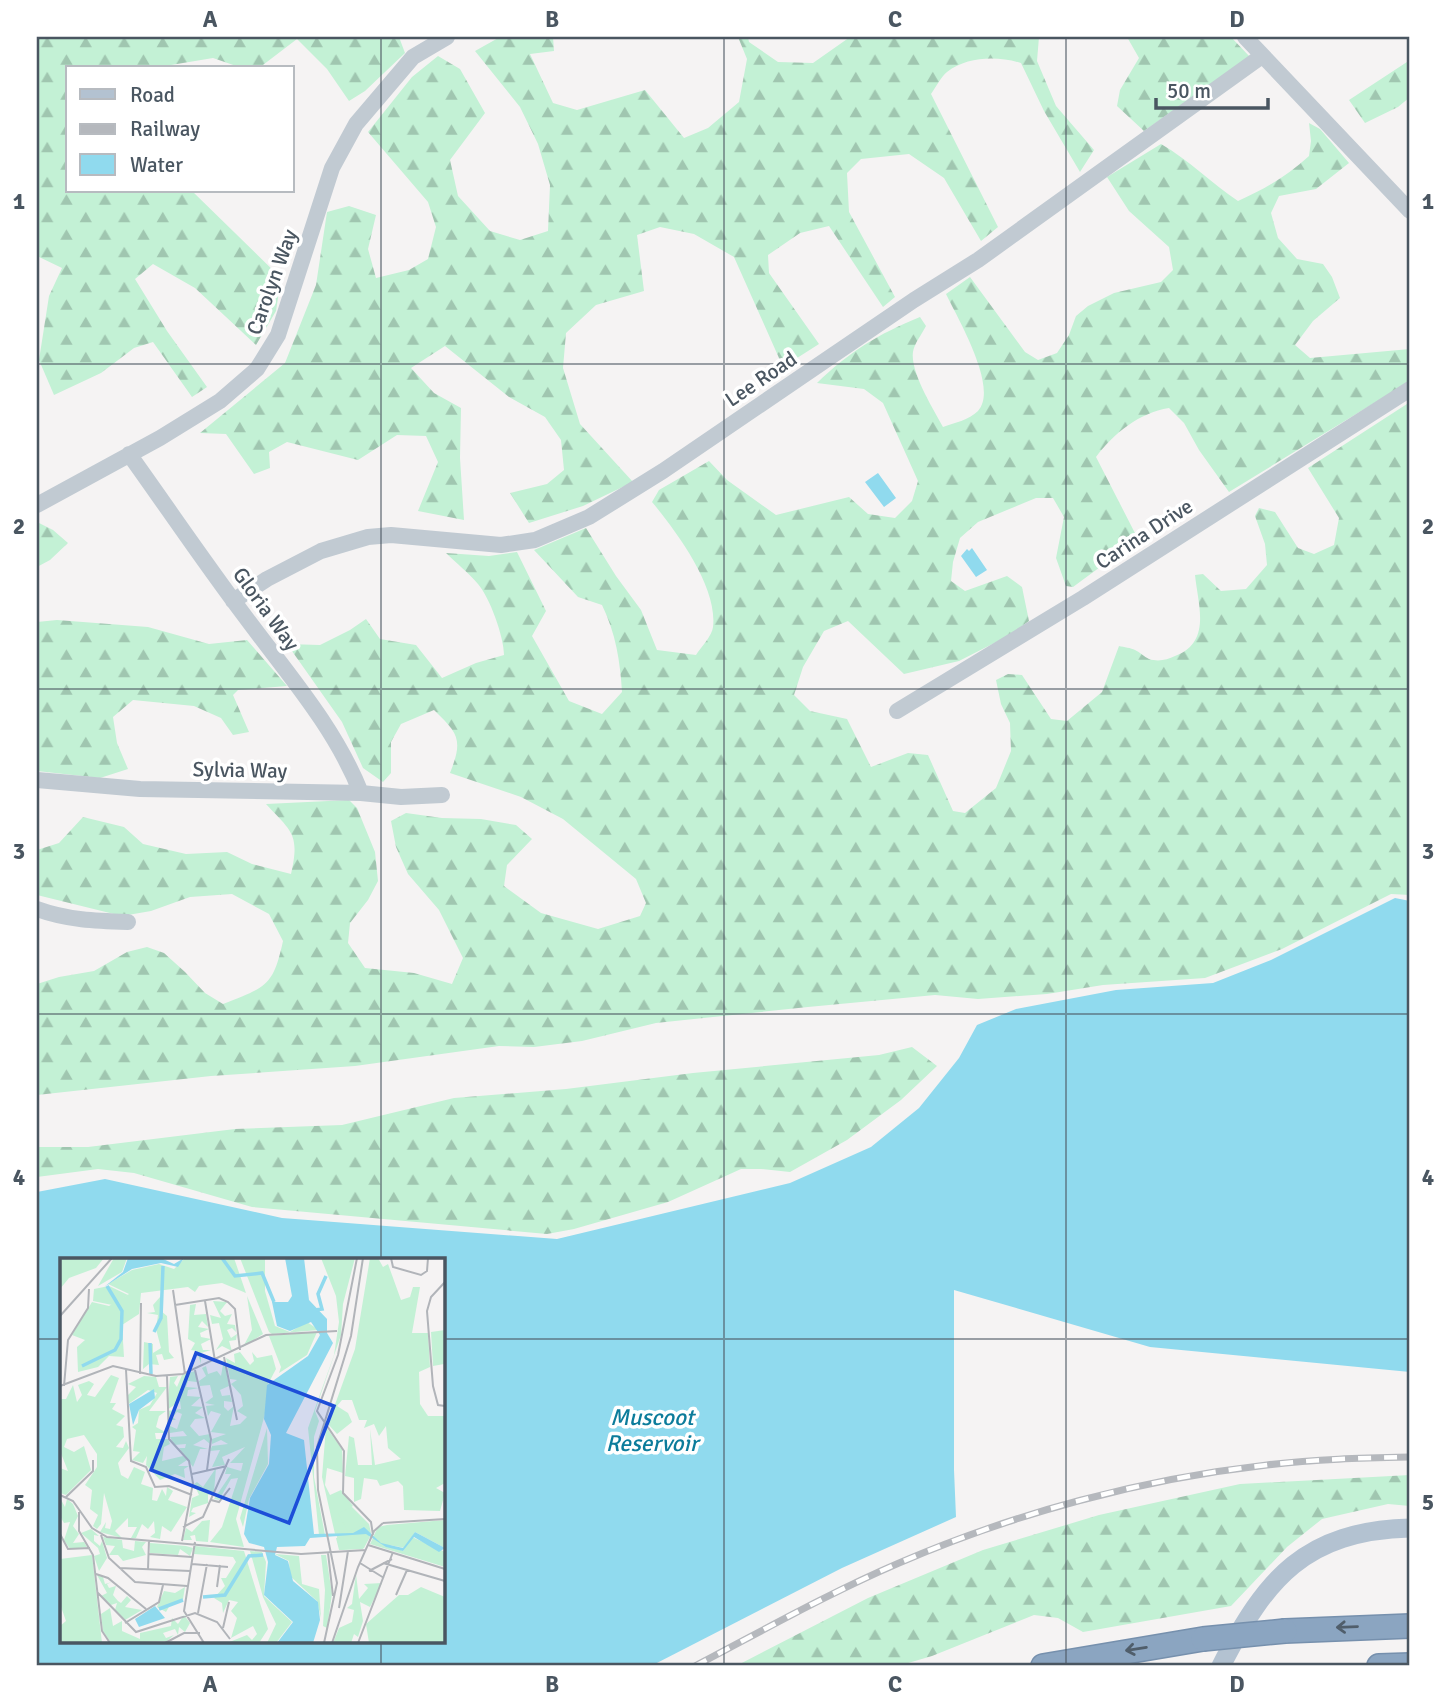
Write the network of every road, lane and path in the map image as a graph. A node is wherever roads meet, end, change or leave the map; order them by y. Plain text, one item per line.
1 (447, 37) edge
2 (1245, 37) edge
3 (1262, 56) junction
4 (1410, 211) edge
5 (1410, 389) edge
6 (129, 454) junction
7 (37, 505) edge
8 (233, 601) junction
9 (897, 711) dead end
10 (37, 780) edge
11 (361, 793) junction
12 (442, 795) dead end
13 (37, 909) edge
14 (128, 922) dead end
15 (1410, 1528) edge
16 (1410, 1626) edge
17 (1410, 1665) edge
18 (1043, 1666) edge
19 (1221, 1666) edge
20 (1379, 1666) edge

1 - 6 street, Carolyn Way
2 - 3 street
3 - 4 street
3 - 8 street, Lee Road
5 - 9 street, Carina Drive
6 - 7 street, Carolyn Way
6 - 8 street, Gloria Way
8 - 11 street, Gloria Way
10 - 11 street, Sylvia Way
11 - 12 street, Sylvia Way
13 - 14 street
15 - 19 main road
16 -> 18 highway, bridge
17 - 20 highway

